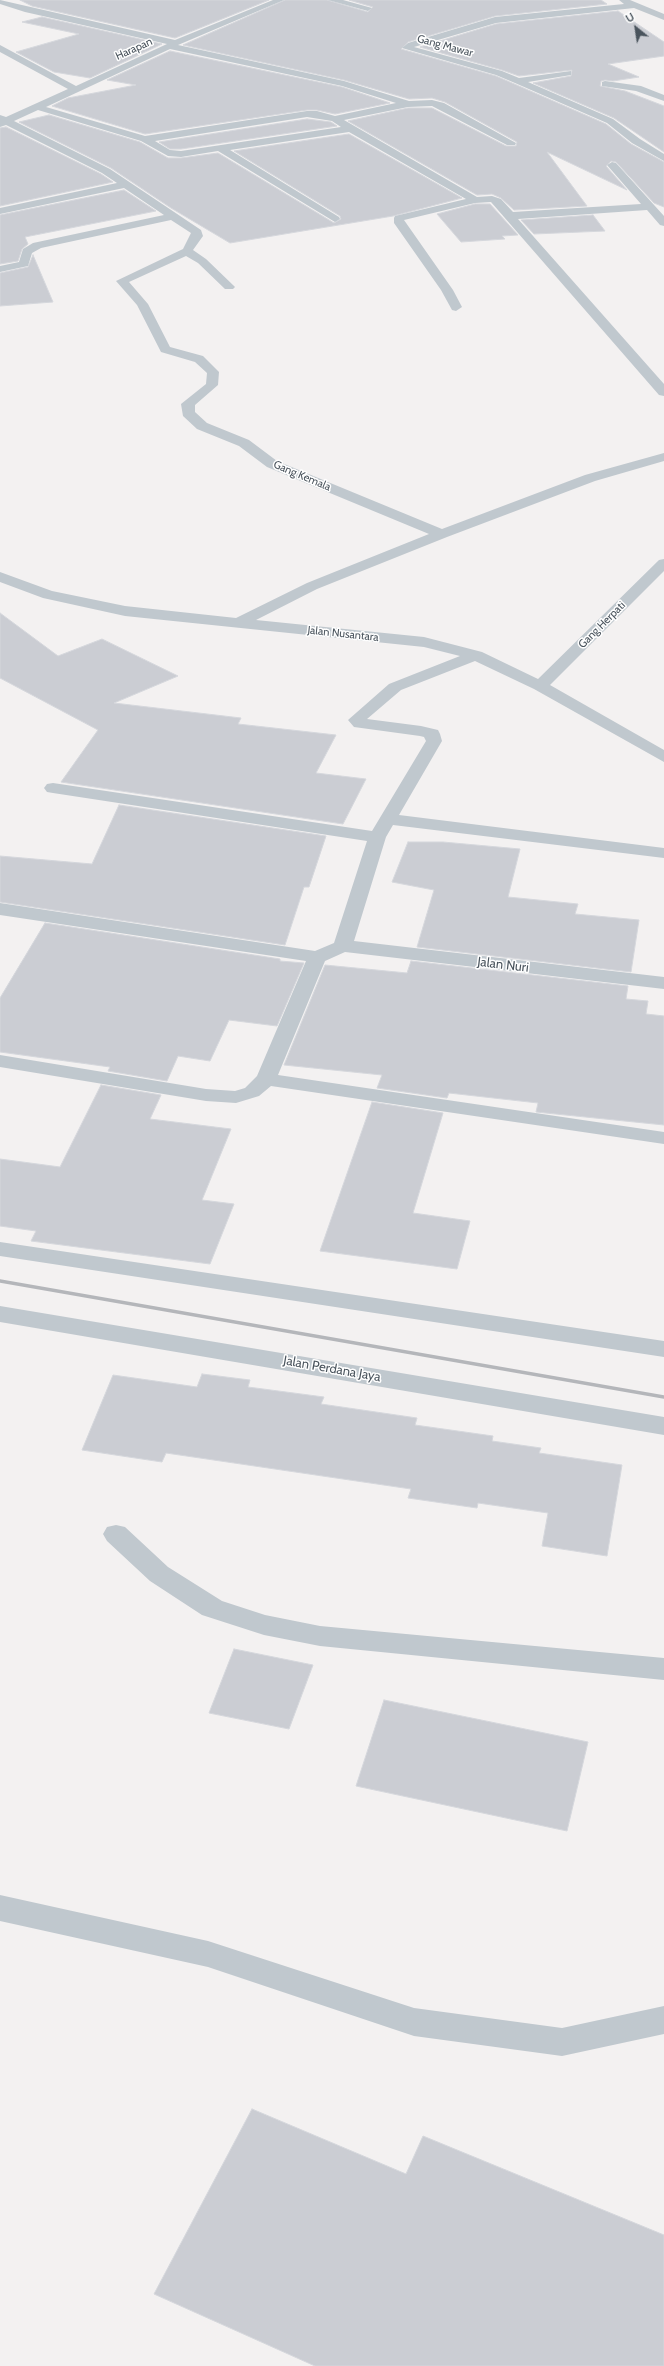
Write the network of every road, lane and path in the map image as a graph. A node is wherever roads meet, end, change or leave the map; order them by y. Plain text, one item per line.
1 (280, 0) edge
2 (332, 0) edge
3 (624, 0) edge
4 (0, 1) edge
5 (634, 5) junction
6 (368, 8) dead end
7 (663, 17) edge
8 (484, 23) junction
9 (504, 29) dead end
10 (173, 44) junction
11 (0, 48) edge
12 (12, 56) junction
13 (0, 58) edge
14 (568, 73) dead end
15 (518, 81) junction
16 (605, 84) dead end
17 (73, 88) junction
18 (664, 98) edge
19 (408, 104) junction
20 (37, 107) junction
21 (336, 119) junction
22 (2, 121) edge
23 (353, 128) junction
24 (145, 139) junction
25 (511, 143) dead end
26 (220, 148) junction
27 (664, 158) edge
28 (612, 164) dead end
29 (126, 184) junction
30 (476, 200) junction
31 (650, 207) junction
32 (0, 211) edge
33 (173, 216) junction
34 (510, 216) junction
35 (335, 219) dead end
36 (664, 223) edge
37 (187, 251) junction
38 (0, 269) edge
39 (229, 287) dead end
40 (456, 307) dead end
41 (664, 392) edge
42 (664, 457) edge
43 (442, 534) junction
44 (664, 563) edge
45 (0, 577) edge
46 (238, 623) junction
47 (476, 655) junction
48 (540, 686) junction
49 (663, 754) edge
50 (53, 788) dead end
51 (387, 819) junction
52 (377, 837) junction
53 (664, 853) edge
54 (0, 909) edge
55 (343, 946) junction
56 (317, 957) junction
57 (664, 983) edge
58 (0, 1062) edge
59 (266, 1079) junction
60 (664, 1138) edge
61 (0, 1249) edge
62 (0, 1314) edge
63 (664, 1349) edge
64 (664, 1426) edge
65 (116, 1534) dead end
66 (664, 1669) edge
67 (0, 1908) edge
68 (664, 2020) edge

1 - 10 street, Harapan
2 - 6 street
3 - 5 street
4 - 10 street
5 - 7 street
5 - 8 street, Gang Mawar
8 - 9 street
8 - 15 street, Gang Mawar
10 - 17 street, Harapan
10 - 19 street
11 - 12 street
12 - 13 street
12 - 17 street
14 - 15 street
15 - 27 street, Gang Mawar
16 - 18 street
17 - 20 street, Harapan
19 - 21 street
19 - 25 street
20 - 22 street, Harapan
20 - 24 street
21 - 23 street
21 - 24 street
22 - 29 street
23 - 26 street
23 - 30 street
24 - 26 street
26 - 35 street
28 - 31 street
29 - 32 street
29 - 33 street
30 - 34 street
30 - 40 street
31 - 34 street
31 - 36 street
33 - 37 street
33 - 38 street
34 - 41 street
37 - 39 street
37 - 43 street, Gang Kemala
42 - 43 street
43 - 46 street
44 - 48 street, Gang Herpati
45 - 46 street, Jalan Nusantara
46 - 47 street, Jalan Nusantara
47 - 48 street, Jalan Nusantara
47 - 51 street
48 - 49 street, Jalan Nusantara
50 - 52 street
51 - 52 street
51 - 53 street
52 - 55 street
54 - 56 street
55 - 56 street
55 - 57 street, Jalan Nuri
56 - 59 street
58 - 59 street
59 - 60 street
61 - 63 street
62 - 64 street, Jalan Perdana Jaya
65 - 66 street
67 - 68 street

